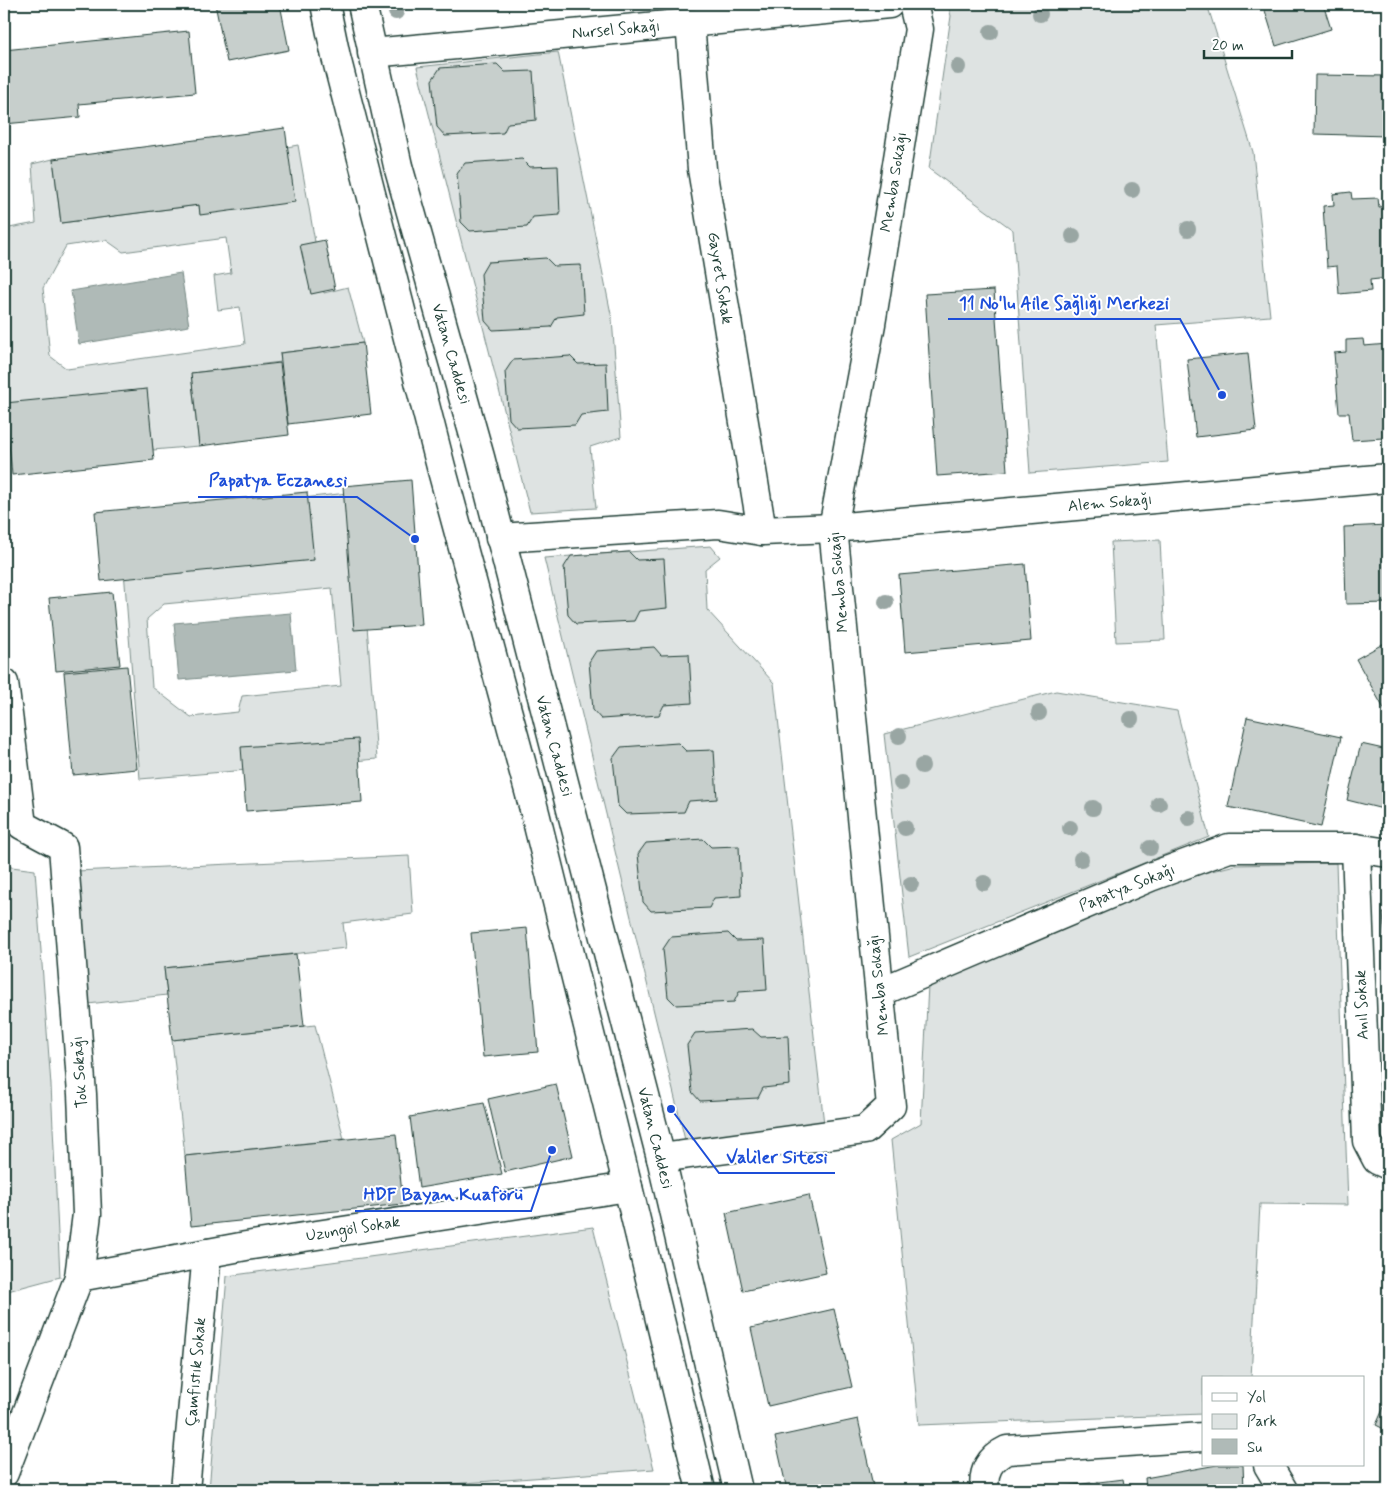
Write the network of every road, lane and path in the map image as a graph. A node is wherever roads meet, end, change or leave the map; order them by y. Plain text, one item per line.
1 (325, 4) edge
2 (362, 4) edge
3 (889, 4) edge
4 (913, 4) edge
5 (690, 23) junction
6 (372, 53) junction
7 (1388, 478) edge
8 (833, 528) junction
9 (762, 531) junction
10 (500, 538) junction
11 (4, 683) edge
12 (1356, 848) junction
13 (1388, 853) edge
14 (880, 992) junction
15 (661, 1158) junction
16 (1383, 1162) edge
17 (628, 1187) junction
18 (207, 1253) junction
19 (79, 1277) junction
20 (1202, 1437) edge
21 (1269, 1466) edge
22 (4, 1472) edge
23 (185, 1490) edge
24 (697, 1490) edge
25 (738, 1490) edge
26 (985, 1490) edge
27 (1283, 1490) edge

1 - 17 street
2 - 6 street, Vatan Caddesi
3 - 5 street, Nursel Sokağı
4 - 8 street, Memba Sokağı
5 - 6 street, Nursel Sokağı
5 - 9 street, Gayret Sokak
6 - 10 street, Vatan Caddesi
7 - 8 street, Alem Sokağı
8 - 9 street, Alem Sokağı
8 - 14 street, Memba Sokağı
9 - 10 street, Alem Sokağı
10 - 15 street, Vatan Caddesi
11 - 19 street, Tok Sokağı
12 - 13 street, Papatya Sokağı
12 - 14 street, Papatya Sokağı
12 - 16 street, Anıl Sokak
14 - 15 street, Memba Sokağı
15 - 25 street, Vatan Caddesi
17 - 18 street, Uzungöl Sokak
17 - 24 street
18 - 19 street, Uzungöl Sokak
18 - 23 street, Çamfıstık Sokak
19 - 22 street, Tok Sokağı
20 - 26 street
21 - 27 street

